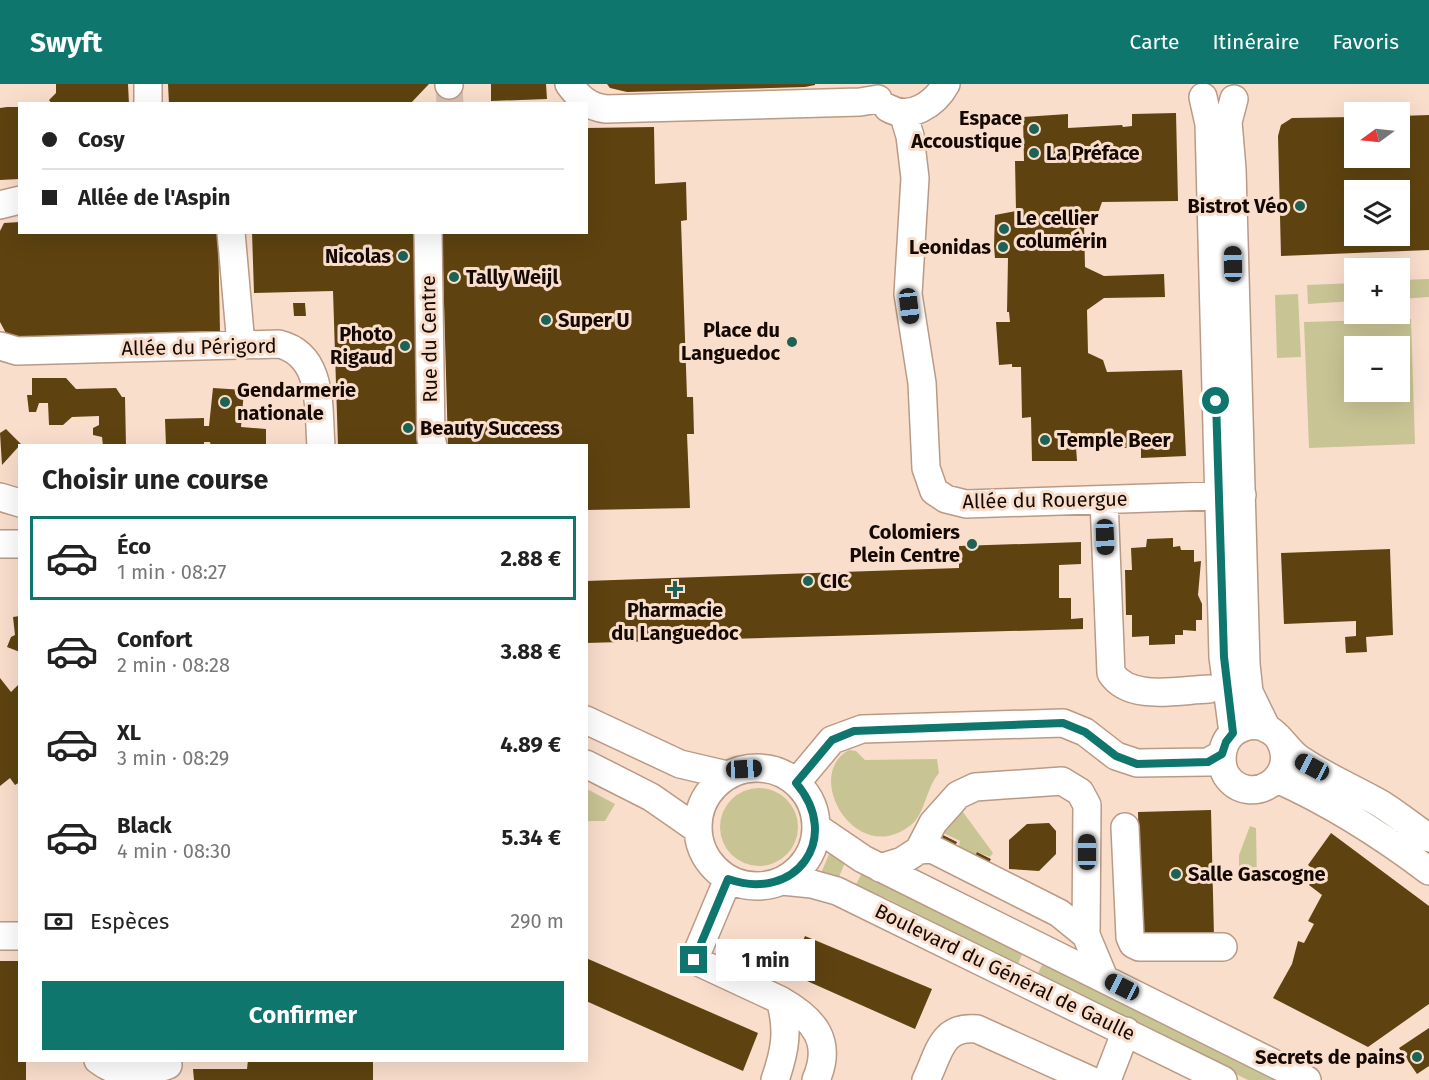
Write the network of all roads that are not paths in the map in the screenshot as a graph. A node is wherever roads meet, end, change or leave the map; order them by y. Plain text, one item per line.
1 (147, 84) edge
2 (569, 84) edge
3 (946, 84) edge
4 (1199, 91) edge
5 (1238, 91) edge
6 (875, 92) edge
7 (148, 102) edge
8 (586, 102) edge
9 (596, 110) edge
10 (903, 112) junction
11 (18, 200) edge
12 (0, 205) edge
13 (231, 234) edge
14 (428, 234) edge
15 (241, 345) junction
16 (0, 346) edge
17 (321, 444) edge
18 (432, 444) edge
19 (1230, 495) junction
20 (0, 497) edge
21 (1104, 500) junction
22 (18, 502) edge
23 (0, 544) edge
24 (18, 544) edge
25 (1209, 689) dead end
26 (588, 721) edge
27 (1273, 733) junction
28 (1227, 743) junction
29 (588, 765) edge
30 (727, 775) junction
31 (1277, 779) junction
32 (796, 783) junction
33 (816, 826) junction
34 (1125, 827) dead end
35 (697, 829) junction
36 (1429, 838) edge
37 (919, 850) junction
38 (880, 868) junction
39 (1429, 871) edge
40 (728, 879) junction
41 (782, 880) junction
42 (1086, 935) junction
43 (0, 936) edge
44 (18, 936) edge
45 (1223, 947) dead end
46 (1104, 978) junction
47 (780, 1000) junction
48 (1126, 1031) junction
49 (97, 1062) edge
50 (101, 1062) edge
51 (168, 1068) edge
52 (96, 1080) edge
53 (775, 1080) edge
54 (816, 1080) edge
55 (926, 1080) edge
56 (1090, 1080) edge
57 (1107, 1080) edge
58 (1222, 1080) edge
59 (1307, 1080) edge

1 - 7 street
2 - 8 street
3 - 10 street
4 - 5 street
4 - 19 street
5 - 19 street
6 - 9 street
6 - 10 street
10 - 21 street, Allée du Rouergue
11 - 12 street
13 - 15 street
14 - 18 street, Rue du Centre
15 - 16 street, Allée du Périgord
15 - 17 street, Allée du Périgord
19 - 21 street, Allée du Rouergue
19 - 27 street
19 - 28 street
20 - 22 street
21 - 25 street
23 - 24 street
26 - 30 street
27 - 28 street
27 - 31 street
27 - 36 street
28 - 31 street
28 - 32 street
29 - 35 street
30 - 32 street
30 - 35 street
31 - 39 street
32 - 33 street
33 - 38 street, Boulevard du Général de Gaulle
33 - 41 street
34 - 45 street
35 - 40 street
37 - 38 street
37 - 42 street
37 - 42 street
38 - 46 street, Boulevard du Général de Gaulle
40 - 41 street
40 - 47 street
41 - 48 street, Boulevard du Général de Gaulle
42 - 46 street
43 - 44 street
46 - 59 street, Boulevard du Général de Gaulle
47 - 53 street
47 - 54 street
48 - 57 street
48 - 58 street, Boulevard du Général de Gaulle
49 - 52 street
50 - 51 street
55 - 56 street

